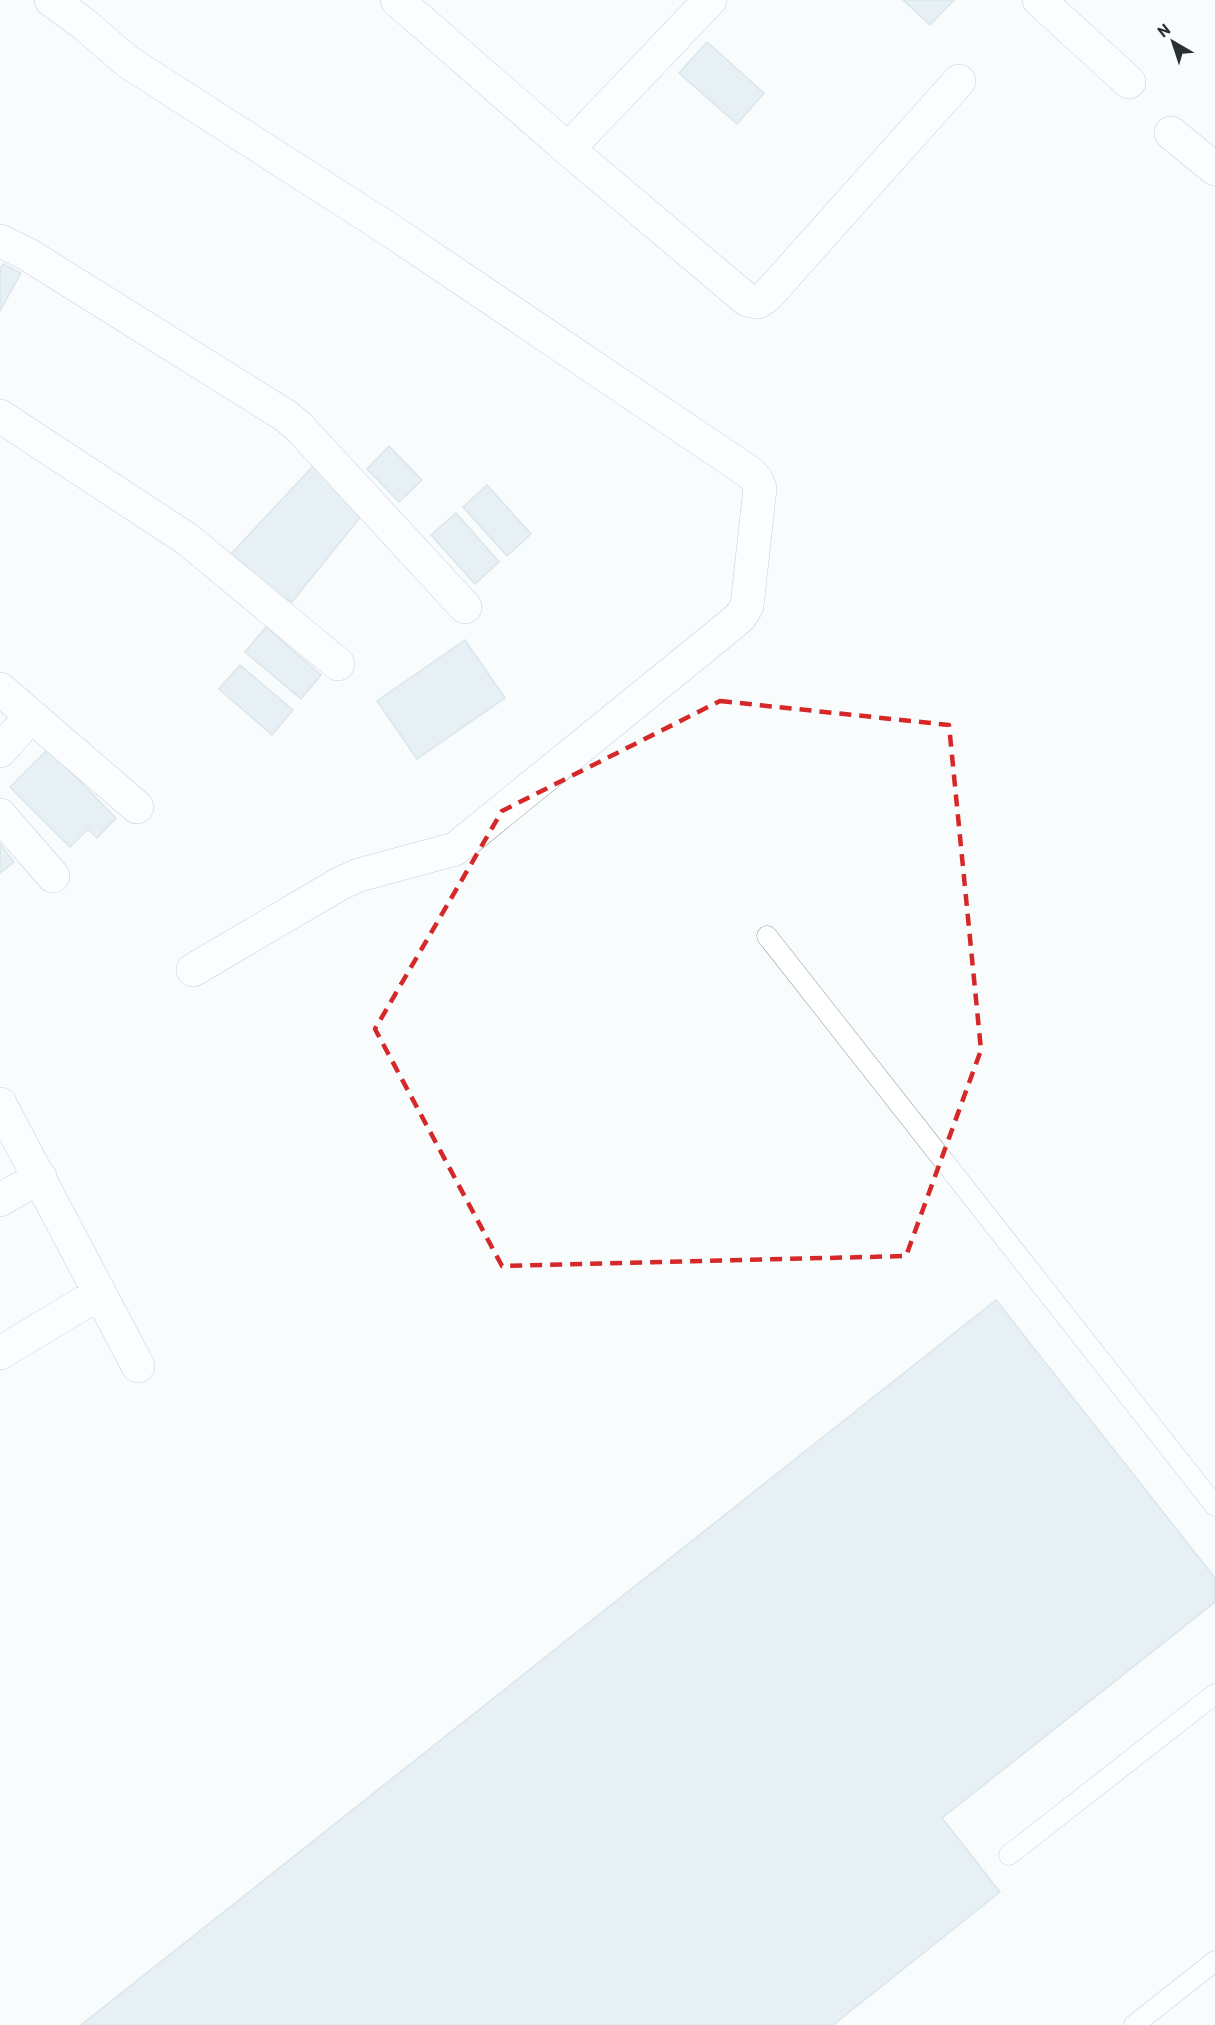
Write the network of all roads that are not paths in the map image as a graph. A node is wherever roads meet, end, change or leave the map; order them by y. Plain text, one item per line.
1 (51, 0) edge
2 (397, 0) edge
3 (710, 0) edge
4 (1039, 0) edge
5 (959, 81) dead end
6 (1129, 81) dead end
7 (1171, 133) dead end
8 (568, 149) junction
9 (1215, 170) edge
10 (0, 241) edge
11 (0, 416) edge
12 (465, 607) dead end
13 (338, 664) dead end
14 (0, 689) edge
15 (31, 716) junction
16 (0, 752) edge
17 (137, 807) dead end
18 (0, 815) edge
19 (53, 876) dead end
20 (767, 936) dead end
21 (193, 970) dead end
22 (0, 1104) edge
23 (40, 1177) junction
24 (0, 1200) edge
25 (100, 1293) junction
26 (0, 1353) edge
27 (138, 1366) dead end
28 (1215, 1506) edge
29 (1215, 1694) edge
30 (1009, 1855) dead end
31 (1215, 1961) edge
32 (1134, 2025) edge

1 - 21 street
2 - 8 street
3 - 8 street
4 - 6 street
5 - 8 street
7 - 9 street
10 - 12 street
11 - 13 street
14 - 15 street
15 - 16 street
15 - 17 street
18 - 19 street
20 - 28 lane
22 - 23 street
23 - 24 street
23 - 25 street
25 - 26 street
25 - 27 street
29 - 30 lane
31 - 32 lane

